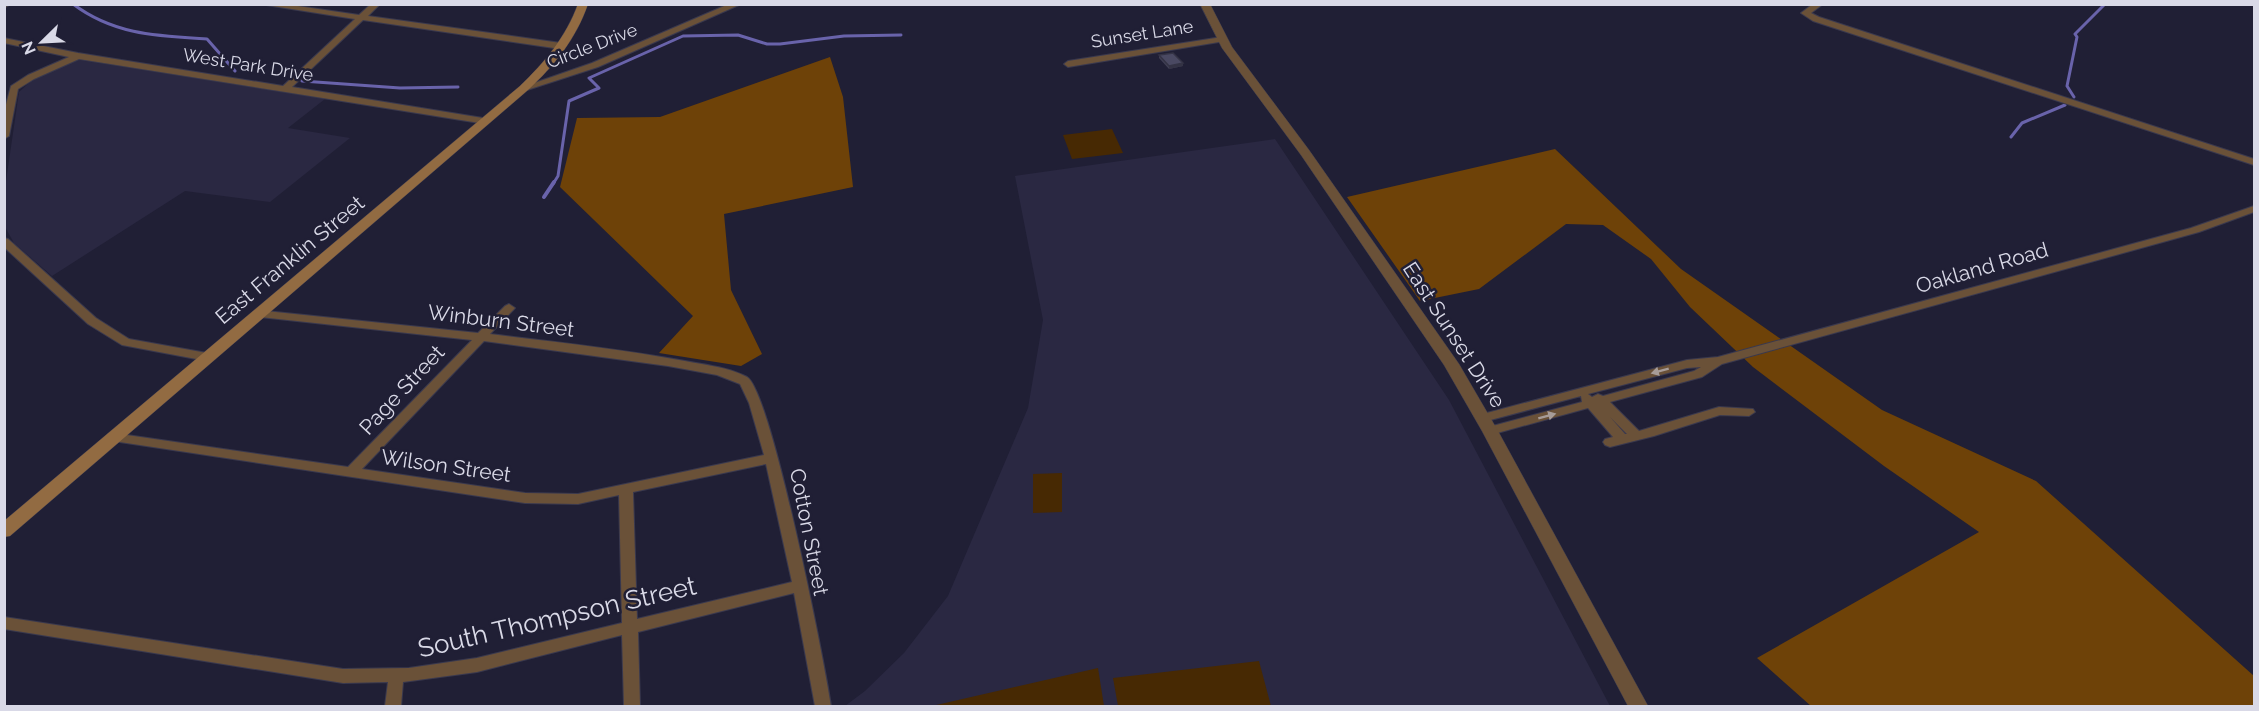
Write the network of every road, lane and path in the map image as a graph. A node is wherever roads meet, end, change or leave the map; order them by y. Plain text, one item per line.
1 (264, 4) edge
2 (376, 4) edge
3 (583, 4) edge
4 (737, 4) edge
5 (1205, 4) edge
6 (1819, 4) edge
7 (361, 19) junction
8 (1222, 39) junction
9 (4, 40) edge
10 (561, 46) junction
11 (78, 56) junction
12 (1068, 64) dead end
13 (286, 88) junction
14 (524, 88) junction
15 (486, 122) junction
16 (4, 136) edge
17 (2254, 162) edge
18 (2254, 208) edge
19 (4, 241) edge
20 (509, 308) dead end
21 (260, 313) junction
22 (478, 338) junction
23 (207, 357) junction
24 (1718, 361) junction
25 (736, 374) joint
26 (1583, 392) junction
27 (1603, 401) junction
28 (1589, 405) junction
29 (1749, 412) dead end
30 (1487, 425) junction
31 (1637, 436) junction
32 (112, 437) junction
33 (772, 458) junction
34 (350, 473) junction
35 (626, 490) junction
36 (4, 531) edge
37 (798, 586) junction
38 (4, 623) edge
39 (630, 627) junction
40 (396, 676) junction
41 (393, 706) edge
42 (632, 706) edge
43 (823, 706) edge
44 (1638, 706) edge

1 - 7 street
2 - 7 street
3 - 10 main road, East Franklin Street
4 - 14 street, Circle Drive
5 - 8 street, East Sunset Drive
6 - 17 street
7 - 10 street
7 - 13 street
8 - 12 street, Sunset Lane
8 - 30 street, East Sunset Drive
9 - 11 street, West Park Drive
10 - 14 main road, East Franklin Street
11 - 13 street, West Park Drive
11 - 16 street
13 - 15 street, West Park Drive
14 - 15 main road, East Franklin Street
15 - 21 main road, East Franklin Street
18 - 24 street, Oakland Road
19 - 23 street
20 - 22 street, Page Street
21 - 22 street, Winburn Street
21 - 23 main road, East Franklin Street
22 - 25 street, Winburn Street
22 - 34 street, Page Street
23 - 32 main road, East Franklin Street
24 -> 26 street, Oakland Road
24 - 27 street, Oakland Road
25 - 33 street, Cotton Street
26 - 27 street
26 - 28 street
26 - 30 street, Oakland Road
27 - 28 street, Oakland Road
27 - 31 street
30 -> 28 street, Oakland Road
28 - 31 street
29 - 31 street
30 - 44 street, East Sunset Drive
32 - 34 street, Wilson Street
32 - 36 main road, East Franklin Street
33 - 35 street, Wilson Street
33 - 37 street, Cotton Street
34 - 35 street, Wilson Street
35 - 39 street
37 - 39 street, South Thompson Street
37 - 43 street, Cotton Street
38 - 40 street, South Thompson Street
39 - 40 street, South Thompson Street
39 - 42 street
40 - 41 street

